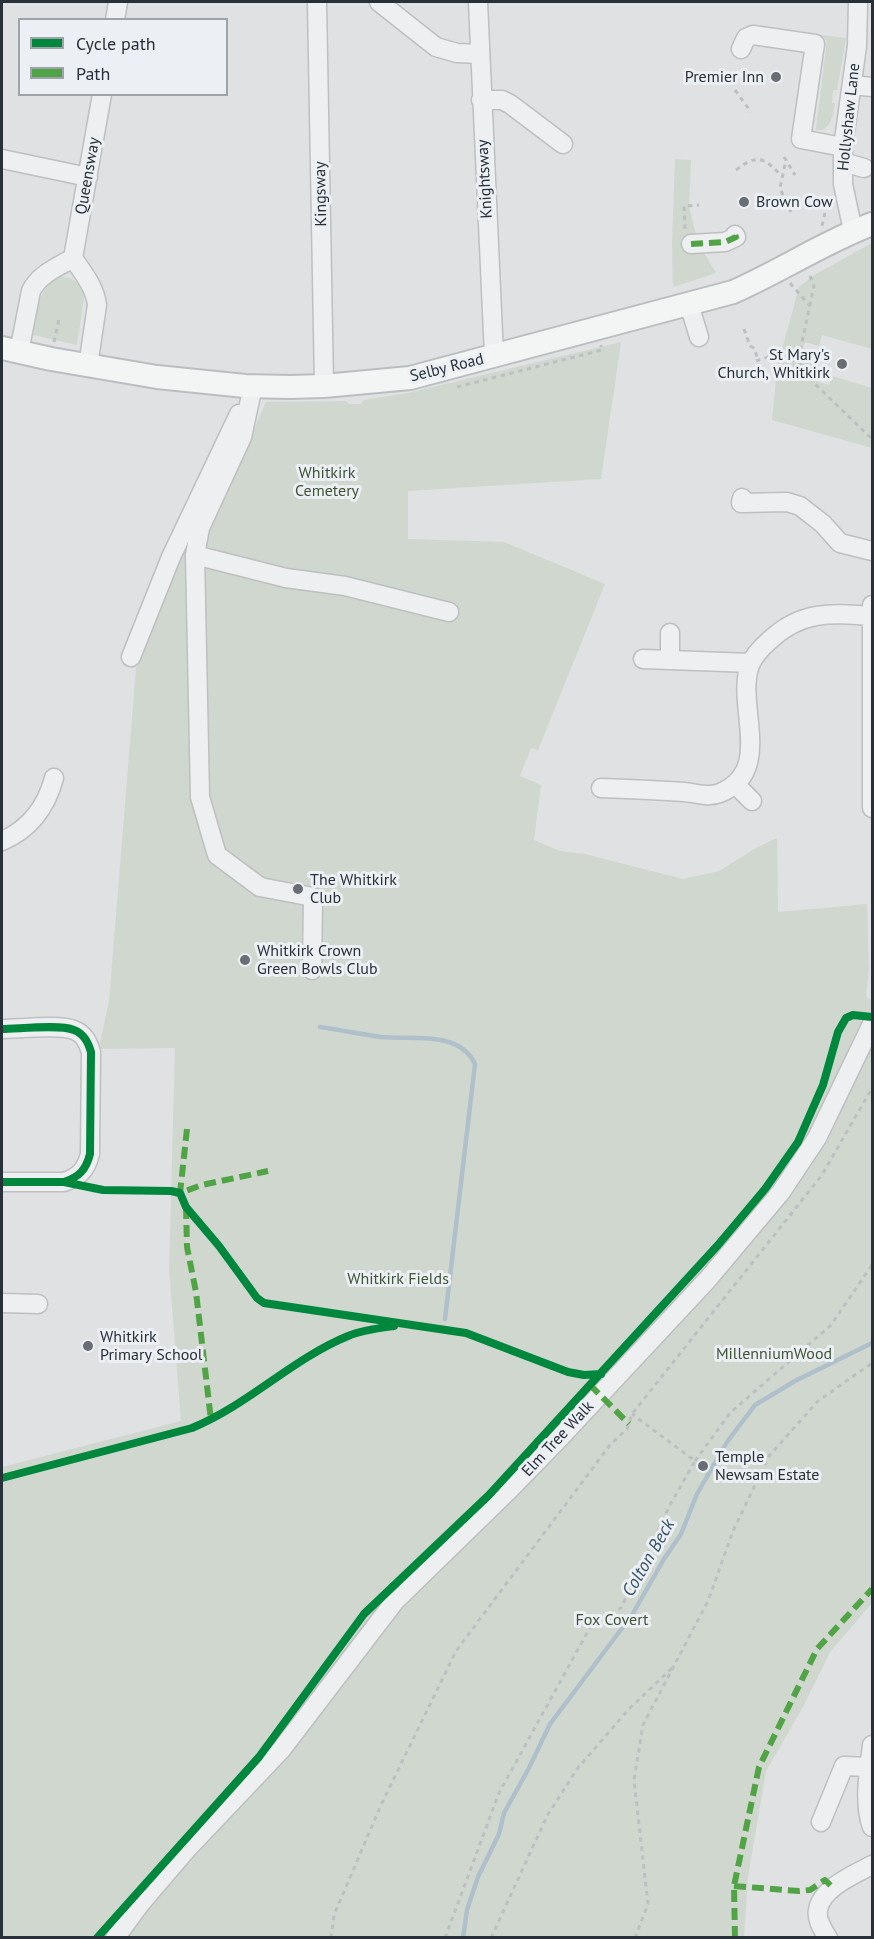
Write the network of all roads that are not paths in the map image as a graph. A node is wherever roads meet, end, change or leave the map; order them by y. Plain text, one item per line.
1 (118, 2) edge
2 (317, 2) edge
3 (379, 2) edge
4 (478, 2) edge
5 (858, 2) edge
6 (115, 18) edge
7 (741, 49) dead end
8 (479, 54) junction
9 (852, 85) junction
10 (873, 87) edge
11 (102, 96) edge
12 (481, 100) junction
13 (563, 144) dead end
14 (843, 154) junction
15 (2, 159) edge
16 (864, 168) dead end
17 (88, 177) junction
18 (863, 227) edge
19 (735, 235) dead end
20 (691, 244) road end
21 (73, 258) junction
22 (689, 304) junction
23 (699, 337) dead end
24 (10, 350) edge
25 (494, 356) junction
26 (88, 366) junction
27 (249, 386) junction
28 (324, 386) junction
29 (742, 498) dead end
30 (873, 550) edge
31 (195, 555) junction
32 (449, 612) dead end
33 (872, 612) edge
34 (670, 633) dead end
35 (131, 657) dead end
36 (643, 659) dead end
37 (670, 659) junction
38 (751, 663) junction
39 (54, 778) dead end
40 (735, 784) junction
41 (601, 788) dead end
42 (752, 801) dead end
43 (873, 808) edge
44 (2, 841) edge
45 (312, 970) dead end
46 (873, 1024) edge
47 (2, 1029) edge
48 (2, 1182) edge
49 (2, 1303) edge
50 (38, 1304) dead end
51 (873, 1745) edge
52 (870, 1767) junction
53 (821, 1822) dead end
54 (873, 1827) edge
55 (873, 1865) edge
56 (114, 1938) edge
57 (828, 1938) edge

1 - 6 street
2 - 28 street, Kingsway
3 - 8 street
4 - 8 street, Knightsway
5 - 9 street, Hollyshaw Lane
7 - 14 street
8 - 12 street, Knightsway
9 - 10 street
9 - 14 street, Hollyshaw Lane
11 - 17 street, Queensway
12 - 13 street
12 - 25 street, Knightsway
14 - 16 street
14 - 18 street, Hollyshaw Lane
15 - 17 street
17 - 21 street, Queensway
18 - 22 main road, Selby Road
19 - 20 street
21 - 24 street
21 - 26 street
22 - 23 street
22 - 25 main road, Selby Road
24 - 26 main road, Selby Road
25 - 28 main road, Selby Road
26 - 27 main road, Selby Road
27 - 28 main road, Selby Road
27 - 31 street
27 - 35 street
29 - 30 street
31 - 32 street
31 - 45 street
33 - 38 street
33 - 43 street
34 - 37 street
36 - 37 street
37 - 38 street
38 - 40 street
39 - 44 street
40 - 41 street
40 - 42 street
46 - 56 street, Elm Tree Walk
47 - 48 street
49 - 50 street
51 - 52 street
52 - 53 street
52 - 54 street
55 - 57 street

